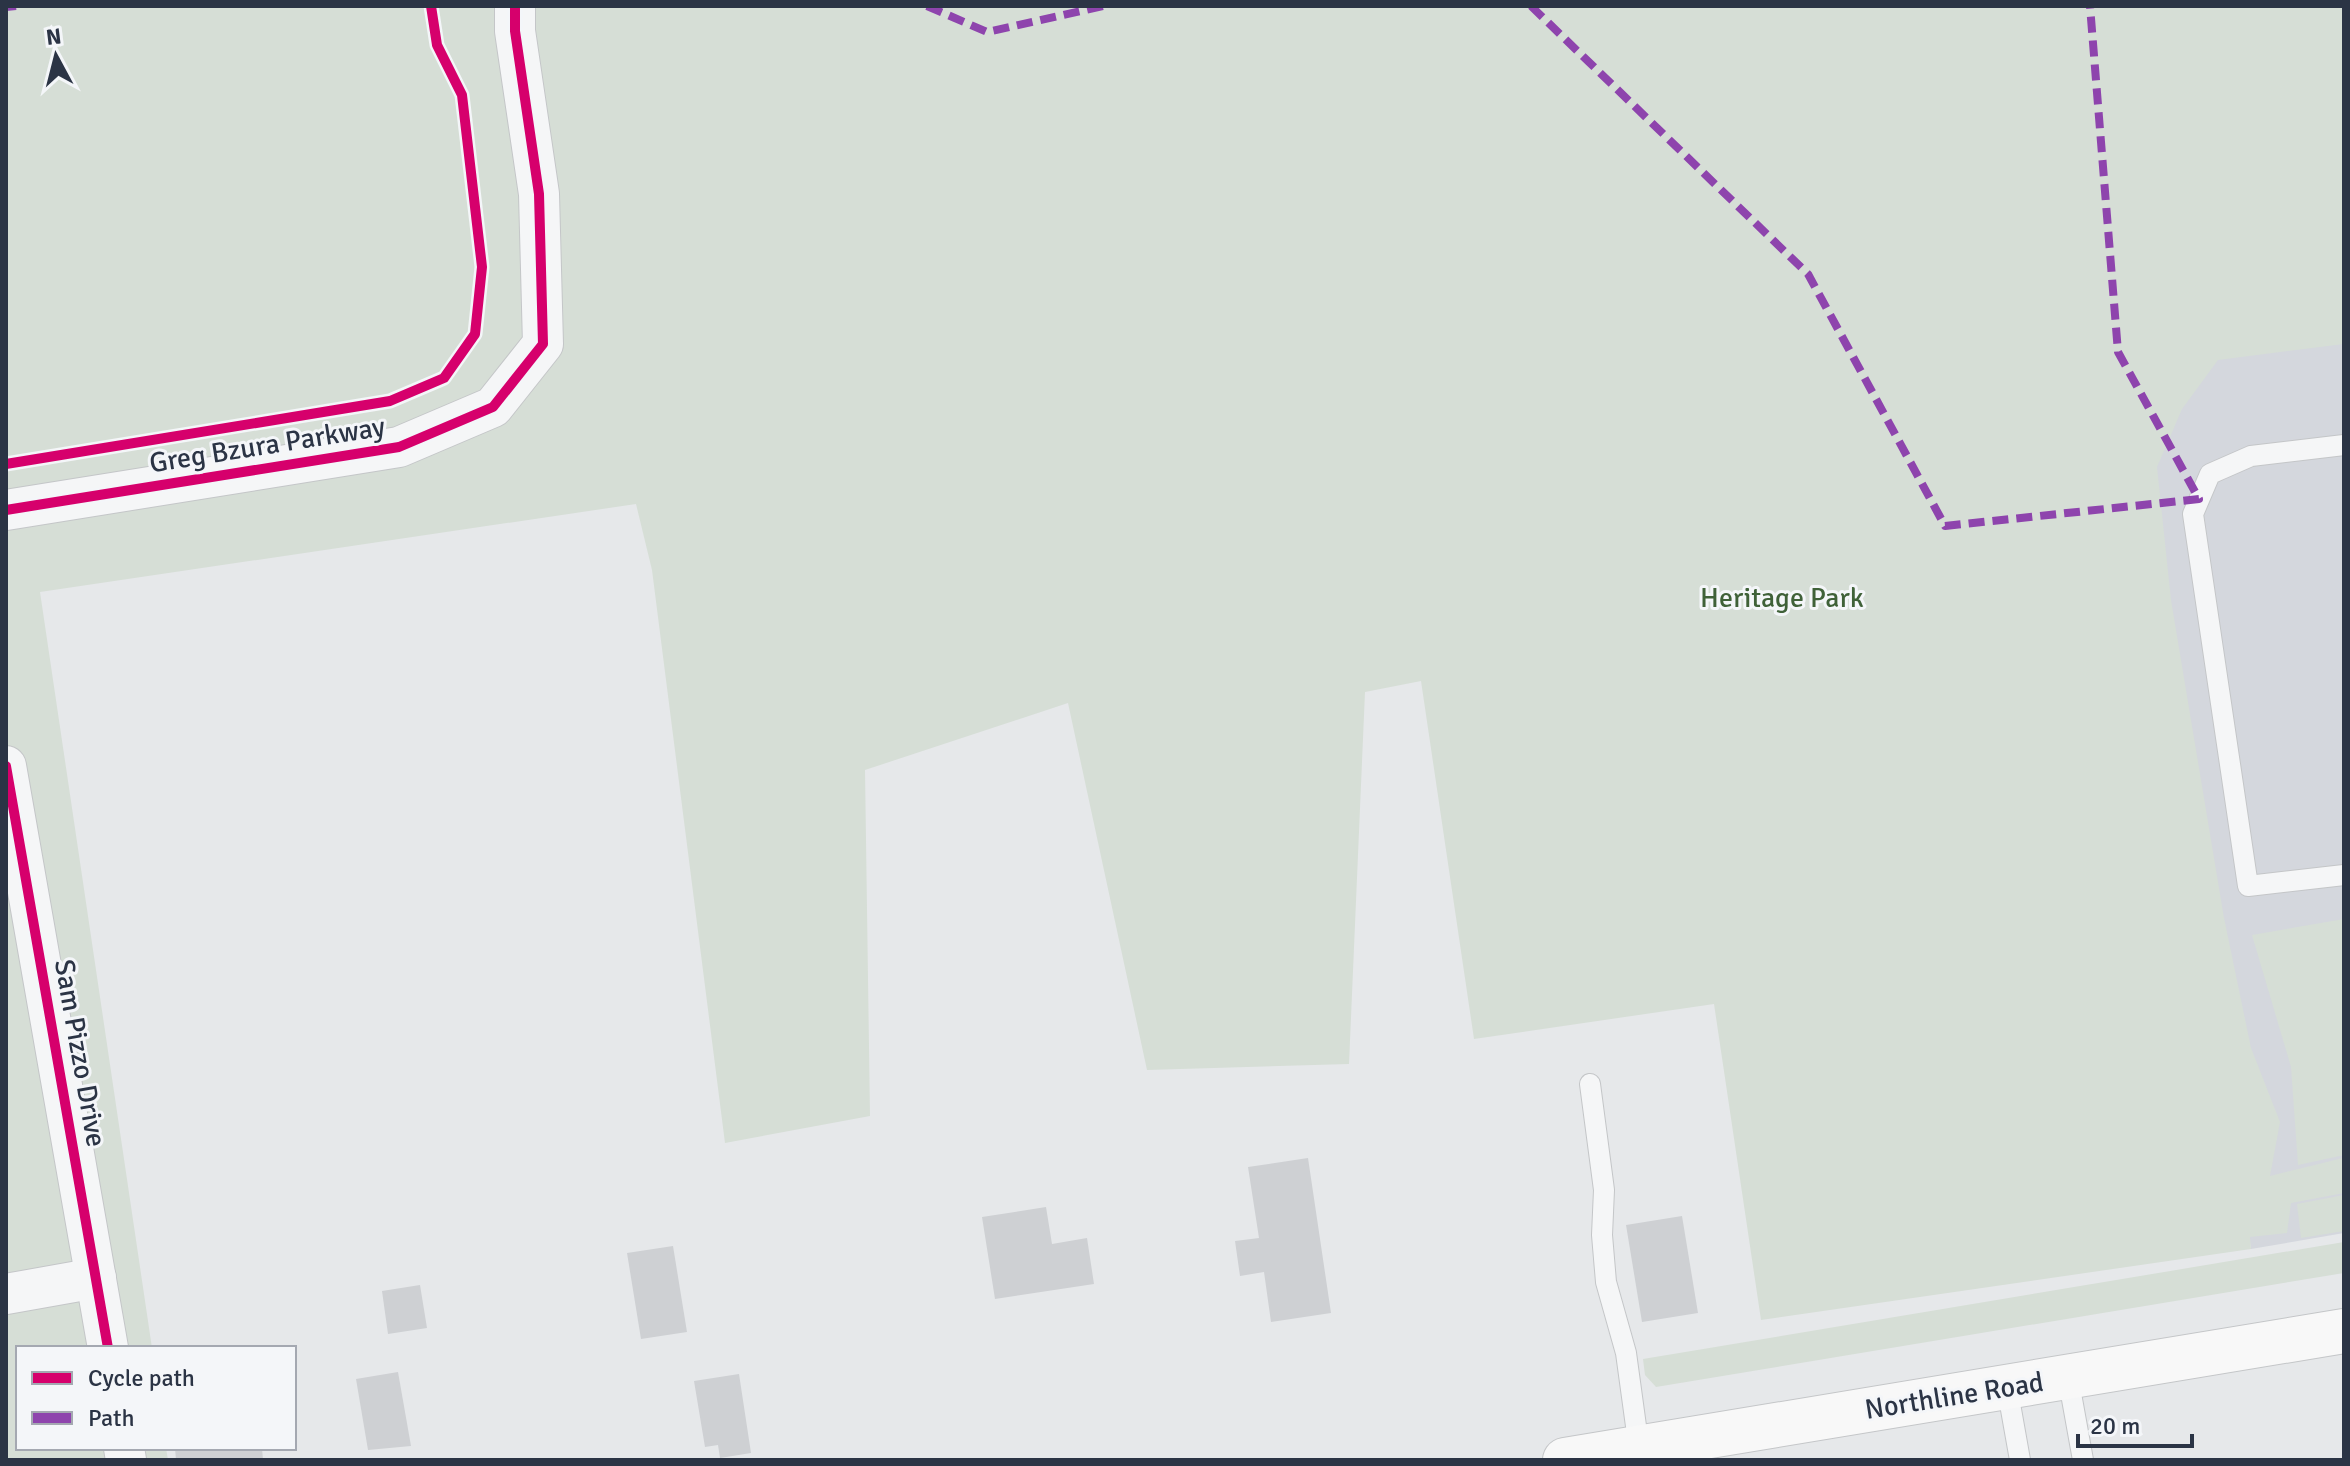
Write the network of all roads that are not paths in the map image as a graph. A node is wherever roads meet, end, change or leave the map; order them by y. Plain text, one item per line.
1 (515, 6) edge
2 (2344, 445) edge
3 (6, 510) edge
4 (6, 766) edge
5 (2344, 875) edge
6 (1590, 1084) dead end
7 (96, 1278) junction
8 (6, 1294) edge
9 (2344, 1331) edge
10 (108, 1346) edge
11 (2068, 1377) junction
12 (2007, 1387) junction
13 (1639, 1448) junction
14 (1695, 1449) edge
15 (1565, 1460) edge
16 (2020, 1460) edge
17 (2083, 1460) edge

1 - 3 street, Greg Bzura Parkway
2 - 5 lane
4 - 7 street, Sam Pizzo Drive
6 - 13 lane
7 - 8 street
7 - 10 street, Sam Pizzo Drive
9 - 11 main road, Northline Road
11 - 12 main road, Northline Road
11 - 17 lane
12 - 14 main road, Northline Road
12 - 16 lane
13 - 14 main road, Northline Road
13 - 15 main road, Northline Road

